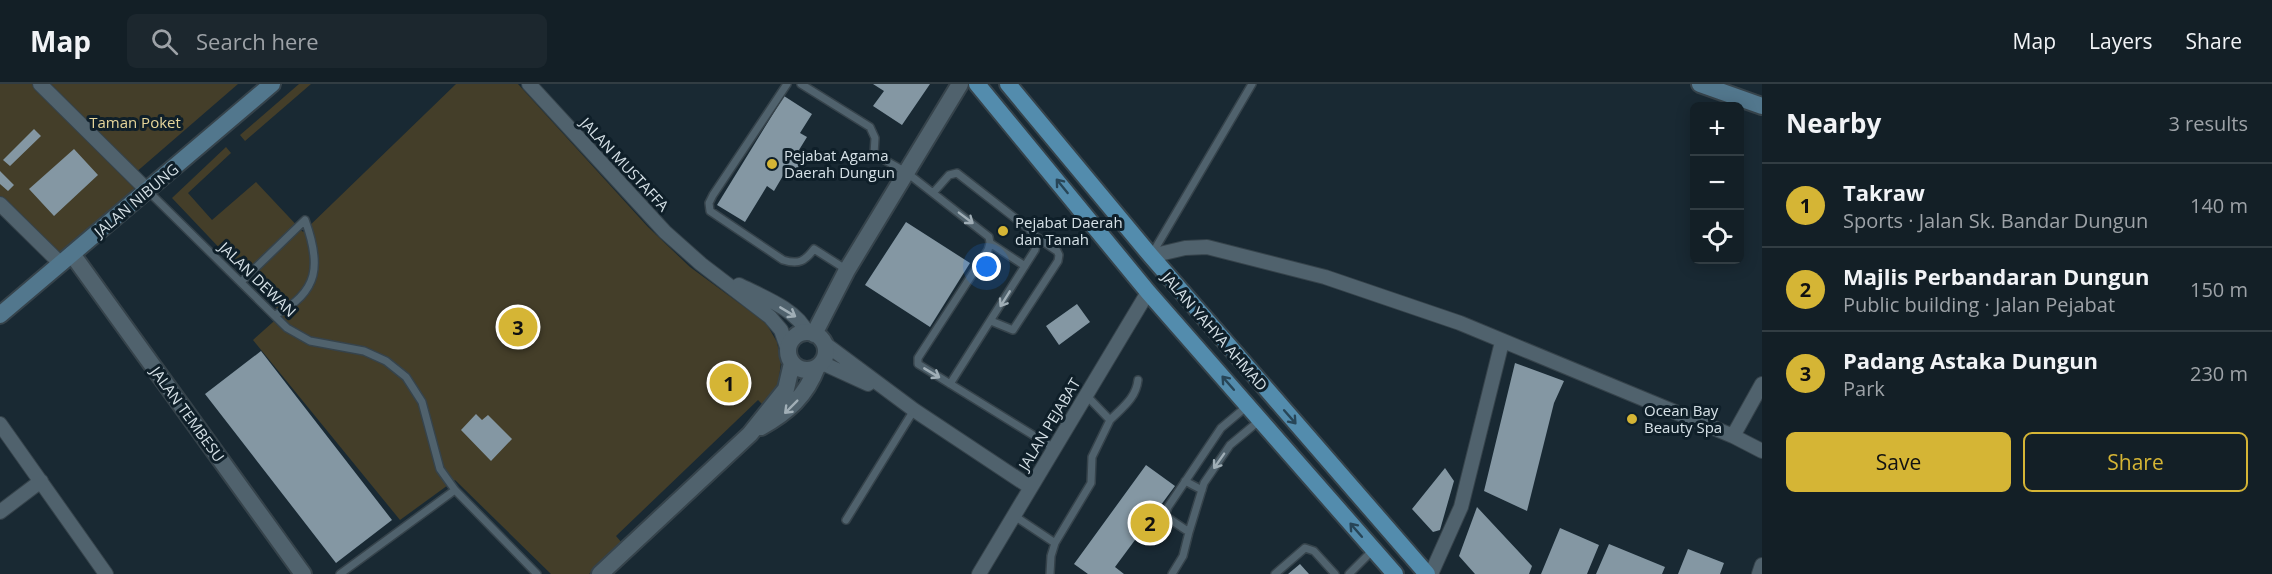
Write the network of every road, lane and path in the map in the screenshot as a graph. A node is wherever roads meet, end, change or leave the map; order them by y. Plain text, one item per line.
1 (40, 84) edge
2 (272, 84) edge
3 (529, 84) edge
4 (787, 84) edge
5 (801, 84) edge
6 (960, 84) edge
7 (977, 84) edge
8 (1008, 84) edge
9 (1252, 84) edge
10 (1700, 84) edge
11 (1762, 106) edge
12 (906, 172) junction
13 (148, 191) junction
14 (933, 193) junction
15 (0, 204) edge
16 (1035, 236) junction
17 (990, 243) junction
18 (1150, 256) junction
19 (67, 259) junction
20 (701, 264) junction
21 (1025, 266) junction
22 (847, 270) junction
23 (241, 282) junction
24 (1149, 292) junction
25 (0, 315) edge
26 (275, 315) junction
27 (991, 321) junction
28 (815, 336) junction
29 (1502, 342) junction
30 (790, 356) junction
31 (820, 365) junction
32 (1138, 380) dead end
33 (950, 384) junction
34 (1762, 384) edge
35 (1086, 395) junction
36 (894, 396) junction
37 (1248, 406) junction
38 (914, 410) junction
39 (1110, 420) junction
40 (1260, 420) junction
41 (0, 424) edge
42 (750, 434) junction
43 (1733, 436) junction
44 (1054, 448) junction
45 (1762, 451) edge
46 (40, 481) junction
47 (1185, 481) junction
48 (1030, 487) junction
49 (455, 490) junction
50 (1202, 490) junction
51 (0, 512) edge
52 (1013, 515) junction
53 (846, 520) dead end
54 (1189, 532) junction
55 (1055, 543) junction
56 (1373, 550) junction
57 (1762, 565) edge
58 (106, 574) edge
59 (303, 574) edge
60 (340, 574) edge
61 (537, 574) edge
62 (600, 574) edge
63 (979, 574) edge
64 (1050, 574) edge
65 (1172, 574) edge
66 (1275, 574) edge
67 (1335, 574) edge
68 (1349, 574) edge
69 (1395, 574) edge
70 (1429, 574) edge
71 (1759, 574) edge

1 - 13 street
2 - 13 main road, JALAN NIBUNG
3 - 20 street, JALAN MUSTAFFA
4 - 22 lane
5 - 12 lane
6 - 12 street
24 -> 7 main road, JALAN YAHYA AHMAD
8 - 18 main road, JALAN YAHYA AHMAD
9 - 18 lane
10 - 11 main road
12 - 14 lane
12 - 22 street
13 - 19 main road, JALAN NIBUNG
13 - 23 lane, JALAN DEWAN
14 - 16 lane
14 -> 17 lane
15 - 19 street
16 - 21 lane
16 - 27 lane
17 - 21 lane
17 -> 33 lane
18 - 29 street
18 -> 70 main road, JALAN YAHYA AHMAD
19 - 25 main road, JALAN NIBUNG
19 - 59 street, JALAN TEMBESU
20 -> 28 street, JALAN MUSTAFFA
20 - 30 street, JALAN MUSTAFFA
21 -> 27 lane
22 - 28 street
23 - 26 lane, JALAN DEWAN
23 - 26 lane
24 - 35 street, JALAN PEJABAT
37 -> 24 main road, JALAN YAHYA AHMAD
26 - 49 lane, JALAN DEWAN
27 - 33 lane
28 - 30 street
28 - 31 street
28 - 36 street, JALAN MUSTAFFA
29 - 43 street
29 - 70 street
30 - 31 street
30 - 42 street
31 - 36 street, JALAN MUSTAFFA
31 -> 42 street
32 - 39 lane
33 - 44 lane
34 - 43 street
35 - 39 lane
35 - 44 street, JALAN PEJABAT
36 - 38 street, JALAN MUSTAFFA
37 - 40 main road, JALAN YAHYA AHMAD
37 - 47 lane
38 - 48 street, JALAN MUSTAFFA
38 - 53 lane
39 - 55 lane
40 -> 50 lane
56 -> 40 main road, JALAN YAHYA AHMAD
41 - 46 street
42 - 62 street
43 - 45 street
44 - 48 street, JALAN PEJABAT
46 - 51 street
46 - 58 street
47 - 50 lane
47 - 54 lane
48 - 52 street, JALAN PEJABAT
49 - 60 lane
49 - 61 lane, JALAN DEWAN
50 - 54 lane
52 - 55 lane
52 - 63 street, JALAN PEJABAT
54 - 65 lane
55 - 64 lane
56 - 68 lane
56 - 69 main road, JALAN YAHYA AHMAD
57 - 71 street
66 - 67 lane

